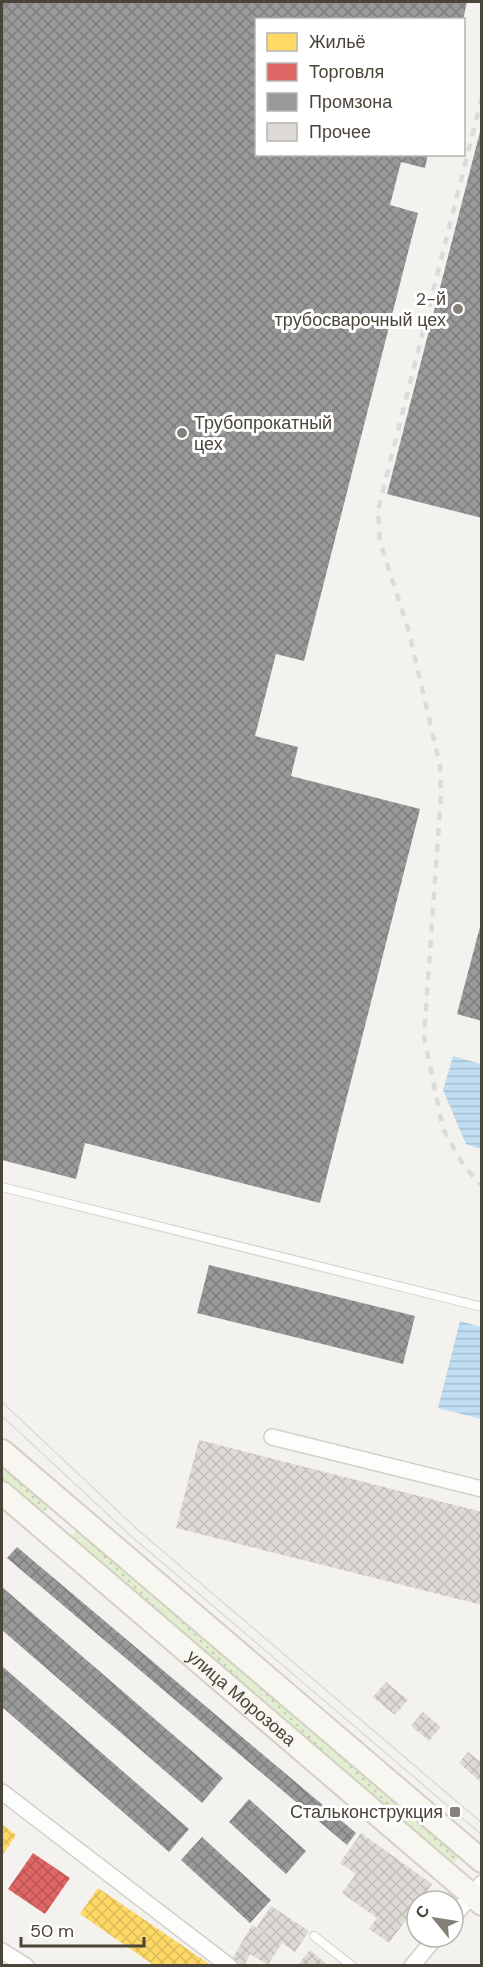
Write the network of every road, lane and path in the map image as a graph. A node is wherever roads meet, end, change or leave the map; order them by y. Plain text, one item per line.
1 (2, 1187) edge
2 (482, 1306) edge
3 (272, 1437) dead end
4 (2, 1451) edge
5 (482, 1490) edge
6 (2, 1492) edge
7 (71, 1510) junction
8 (52, 1536) junction
9 (2, 1792) edge
10 (482, 1861) edge
11 (478, 1894) edge
12 (465, 1906) edge
13 (314, 1936) dead end
14 (426, 1949) edge
15 (2, 1951) edge
16 (26, 1965) edge
17 (229, 1965) edge
18 (352, 1965) edge
19 (412, 1965) edge

1 - 2 lane
3 - 5 street
4 - 7 main road, улица Морозова
6 - 8 main road, улица Морозова
7 - 8 main road
7 - 10 main road, улица Морозова
8 - 11 main road, улица Морозова
9 - 17 street
11 - 12 street
13 - 18 lane
14 - 19 street
15 - 16 street

